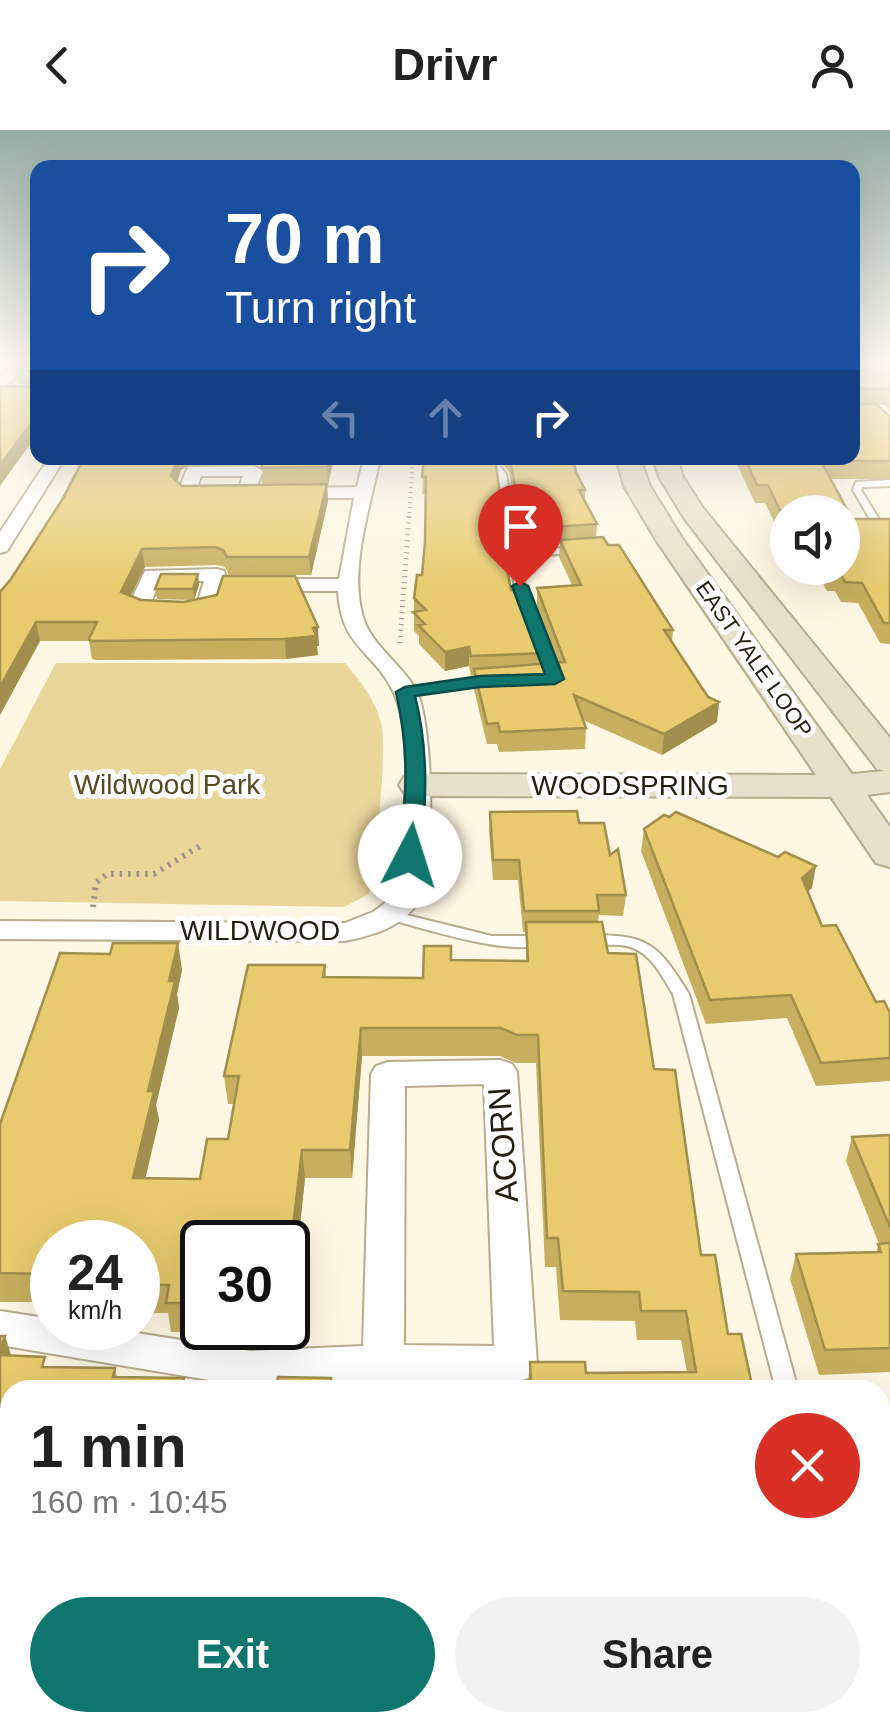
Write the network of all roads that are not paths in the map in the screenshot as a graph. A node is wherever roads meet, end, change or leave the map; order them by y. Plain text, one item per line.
1 (53, 465) edge
2 (371, 465) edge
3 (495, 465) edge
4 (630, 465) edge
5 (667, 465) edge
6 (890, 484) edge
7 (366, 492) junction
8 (246, 494) edge
9 (890, 530) edge
10 (0, 547) edge
11 (586, 550) edge
12 (512, 554) junction
13 (213, 585) dead end
14 (349, 585) junction
15 (536, 680) edge
16 (499, 681) edge
17 (405, 692) junction
18 (890, 760) edge
19 (890, 781) edge
20 (417, 784) junction
21 (843, 786) junction
22 (890, 796) edge
23 (890, 855) edge
24 (390, 915) junction
25 (0, 930) edge
26 (0, 1328) edge
27 (383, 1363) junction
28 (784, 1380) edge

1 - 10 street
2 - 7 street
3 - 12 lane
4 - 21 main road, EAST YALE LOOP
5 - 18 main road, EAST YALE LOOP
6 - 9 lane
7 - 8 street
7 - 14 street
11 - 12 lane
12 - 15 lane
13 - 14 street
14 - 17 street
16 - 17 lane
17 - 20 street
19 - 21 main road, WOODSPRING
20 - 21 main road, WOODSPRING
20 - 24 street
21 - 22 main road, WOODSPRING
21 - 23 main road, EAST YALE LOOP
24 - 25 street, WILDWOOD
24 - 28 lane
26 - 27 street, ACORN
27 - 27 street, ACORN

